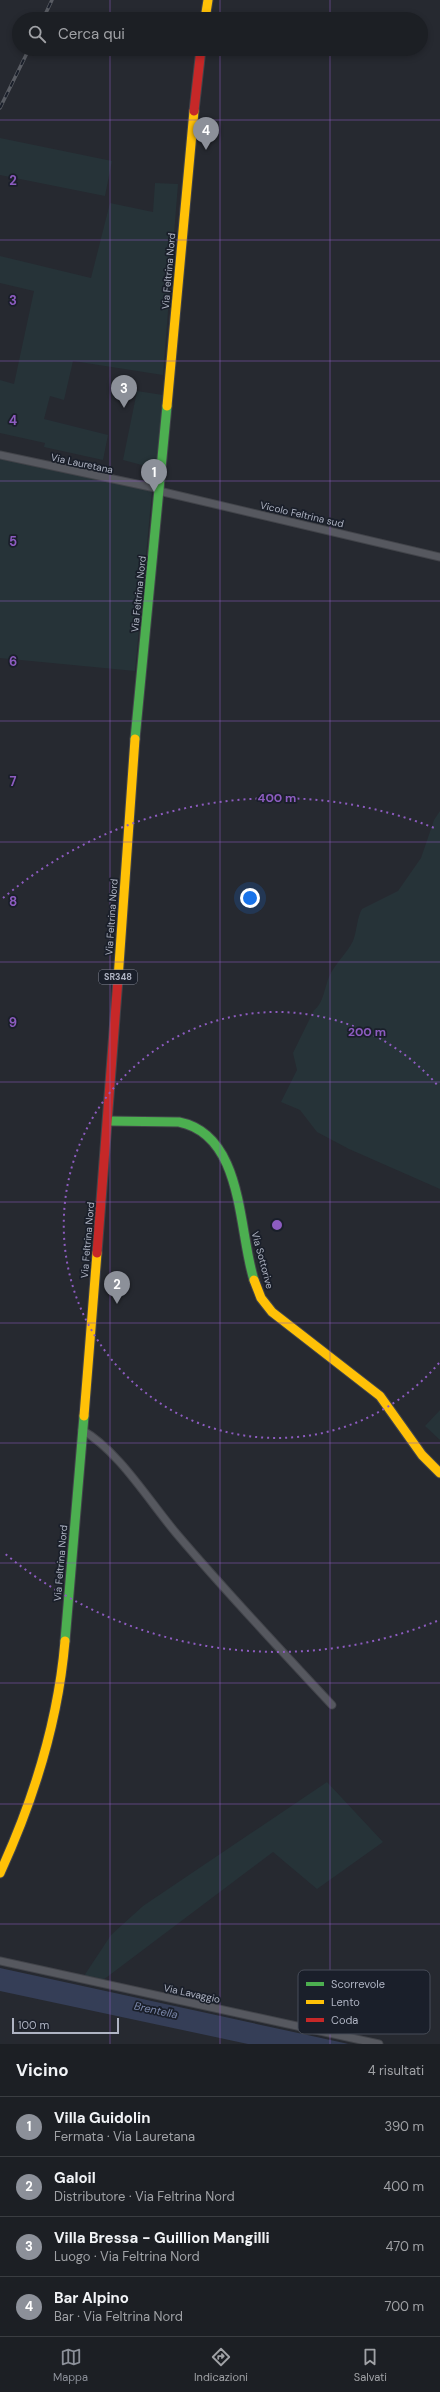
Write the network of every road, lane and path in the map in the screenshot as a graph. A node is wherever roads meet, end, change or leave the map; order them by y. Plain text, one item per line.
1 (208, 0) edge
2 (206, 12) edge
3 (200, 56) edge
4 (0, 456) edge
5 (160, 490) junction
6 (440, 557) edge
7 (108, 1120) junction
8 (82, 1430) junction
9 (440, 1473) edge
10 (332, 1705) dead end
11 (0, 1873) edge
12 (0, 1961) edge
13 (298, 2026) edge
14 (333, 2034) edge
15 (379, 2044) edge

1 - 2 main road
3 - 5 main road, Via Feltrina Nord / SR348
4 - 5 street, Via Lauretana
5 - 6 street, Vicolo Feltrina sud
5 - 7 main road, Via Feltrina Nord / SR348
7 - 8 main road, Via Feltrina Nord / SR348
7 - 9 main road, Via Sottorive
8 - 10 street
8 - 11 main road, Via Feltrina Nord / SR348
12 - 13 street, Via Lavaggio
14 - 15 street, Via Lavaggio

